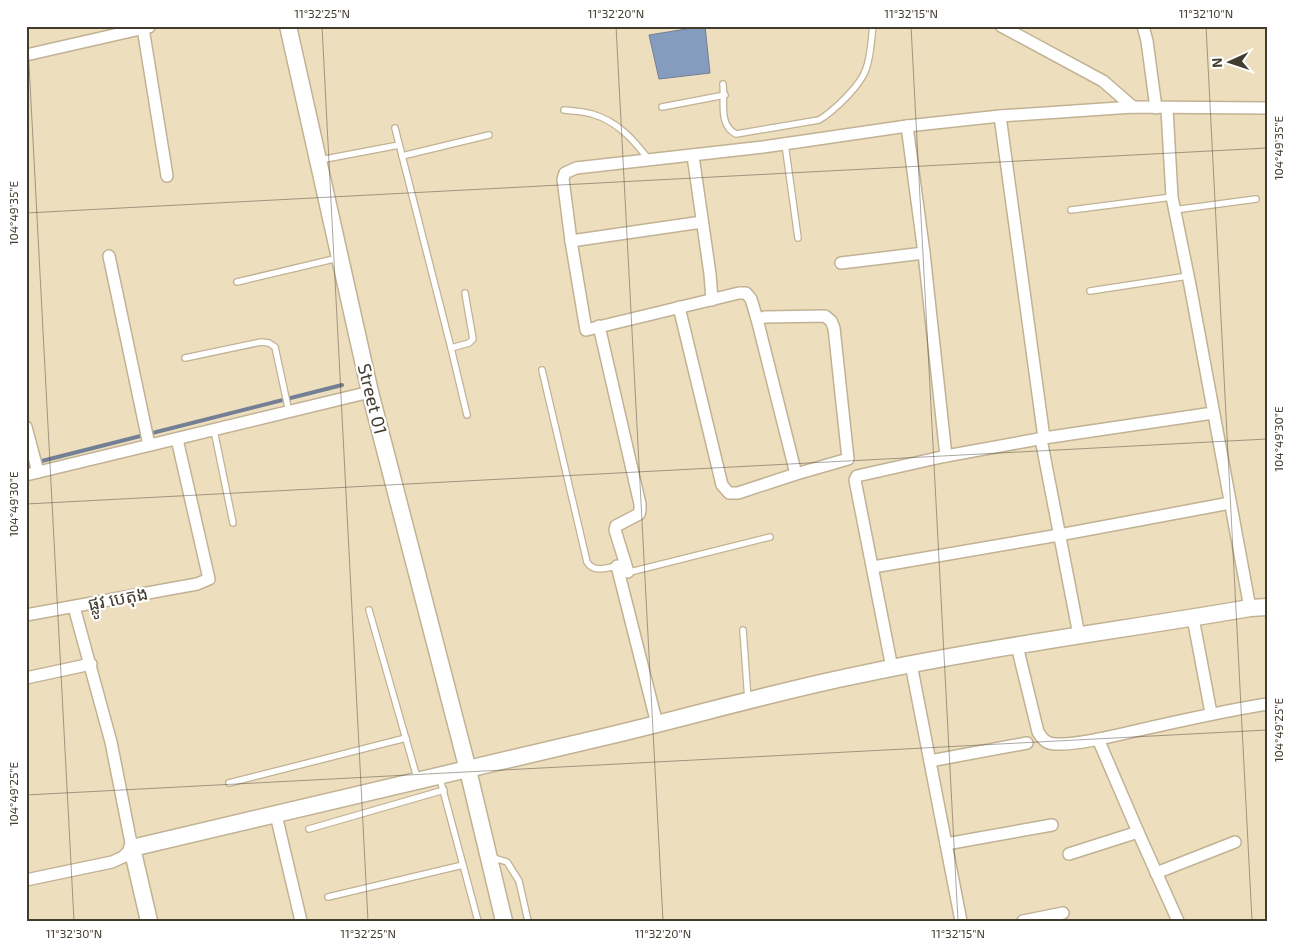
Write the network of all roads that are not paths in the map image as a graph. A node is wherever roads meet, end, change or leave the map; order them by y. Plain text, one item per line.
1 (288, 26) edge
2 (873, 26) edge
3 (1001, 26) edge
4 (1142, 26) edge
5 (146, 27) edge
6 (26, 55) edge
7 (723, 84) dead end
8 (725, 95) junction
9 (662, 107) dead end
10 (1133, 107) junction
11 (1161, 108) junction
12 (1267, 108) edge
13 (564, 110) dead end
14 (1000, 116) junction
15 (907, 126) junction
16 (395, 128) dead end
17 (489, 135) dead end
18 (786, 144) junction
19 (399, 145) junction
20 (402, 156) junction
21 (693, 156) junction
22 (318, 160) junction
23 (650, 160) junction
24 (167, 176) dead end
25 (1172, 197) junction
26 (1256, 199) dead end
27 (1070, 210) dead end
28 (1174, 210) junction
29 (702, 222) junction
30 (798, 238) dead end
31 (571, 241) junction
32 (924, 253) junction
33 (109, 256) dead end
34 (340, 258) junction
35 (841, 263) dead end
36 (1188, 276) junction
37 (237, 282) dead end
38 (1090, 291) dead end
39 (465, 293) dead end
40 (712, 300) junction
41 (679, 307) junction
42 (757, 319) junction
43 (599, 326) junction
44 (451, 348) junction
45 (185, 358) dead end
46 (542, 370) dead end
47 (370, 392) junction
48 (288, 408) junction
49 (1213, 413) junction
50 (467, 415) dead end
51 (26, 427) edge
52 (214, 430) junction
53 (147, 437) junction
54 (1043, 438) junction
55 (176, 439) junction
56 (946, 456) junction
57 (33, 471) edge
58 (796, 474) junction
59 (1230, 502) junction
60 (233, 523) dead end
61 (1059, 534) junction
62 (770, 536) dead end
63 (872, 567) junction
64 (621, 571) junction
65 (74, 607) junction
66 (1259, 608) edge
67 (369, 610) dead end
68 (26, 615) edge
69 (1193, 618) junction
70 (743, 630) dead end
71 (1079, 634) junction
72 (1017, 646) junction
73 (91, 664) junction
74 (911, 664) junction
75 (892, 668) junction
76 (26, 678) edge
77 (748, 700) junction
78 (1267, 704) edge
79 (1212, 713) junction
80 (657, 724) junction
81 (406, 738) junction
82 (1098, 739) junction
83 (1027, 743) dead end
84 (930, 761) junction
85 (468, 770) junction
86 (418, 782) junction
87 (229, 783) dead end
88 (442, 784) junction
89 (276, 815) junction
90 (1052, 825) dead end
91 (309, 829) dead end
92 (1138, 832) junction
93 (1235, 842) dead end
94 (946, 844) junction
95 (132, 848) junction
96 (1070, 854) dead end
97 (489, 857) junction
98 (463, 865) junction
99 (1156, 873) junction
100 (26, 880) edge
101 (328, 896) dead end
102 (1063, 914) dead end
103 (149, 921) edge
104 (301, 921) edge
105 (478, 921) edge
106 (504, 921) edge
107 (528, 921) edge
108 (961, 921) edge
109 (1023, 921) edge
110 (1178, 921) edge

1 - 22 street, Street 01
2 - 8 lane
3 - 10 street
4 - 11 street
5 - 6 street
5 - 24 street
7 - 8 lane
8 - 9 lane
10 - 11 street
10 - 14 street
11 - 12 street
11 - 25 street
13 - 23 lane
14 - 15 street
14 - 54 street
15 - 18 street
15 - 32 street
16 - 19 lane
17 - 20 lane
18 - 21 street
18 - 30 lane
19 - 20 lane
19 - 22 lane
20 - 44 lane
21 - 23 street
21 - 29 street
22 - 34 street, Street 01
23 - 31 street
25 - 27 lane
25 - 28 street
26 - 28 lane
28 - 36 street
29 - 31 street
29 - 40 street
31 - 43 street
32 - 35 street
32 - 56 street
33 - 53 street
34 - 37 lane
34 - 47 street, Street 01
36 - 38 lane
36 - 49 street
39 - 44 lane
40 - 41 street
40 - 42 street
41 - 43 street
41 - 58 street
42 - 58 street
42 - 58 street
43 - 64 street
44 - 50 lane
45 - 48 lane
46 - 64 lane
47 - 48 street
47 - 85 street, Street 01
48 - 52 street
49 - 54 street
49 - 59 street
51 - 57 street
52 - 55 street
52 - 60 lane
53 - 55 street
53 - 57 street
54 - 56 street
54 - 61 street
55 - 65 street, ផ្លូវ បេតុង
56 - 63 street
59 - 61 street
59 - 66 street
61 - 63 street
61 - 71 street
62 - 64 lane
63 - 75 street
64 - 80 street
65 - 68 street, ផ្លូវ បេតុង
65 - 73 street
66 - 69 street
67 - 81 lane
69 - 71 street
69 - 79 street
70 - 77 lane
71 - 72 street
72 - 74 street
72 - 82 street
73 - 76 street
73 - 95 street
74 - 75 street
74 - 84 street
75 - 77 street
77 - 80 street
78 - 79 street
79 - 82 street
80 - 85 street
81 - 86 lane
81 - 87 lane
82 - 92 street
83 - 84 street
84 - 94 street
85 - 88 street
85 - 97 street, Street 01
86 - 88 street
86 - 89 street
88 - 91 lane
88 - 98 lane
89 - 95 street
89 - 104 street
90 - 94 street
92 - 96 street
92 - 99 street
93 - 99 street
94 - 108 street
95 - 100 street
95 - 103 street
97 - 106 street, Street 01
97 - 107 lane
98 - 101 lane
98 - 105 lane
99 - 110 street
102 - 109 street

